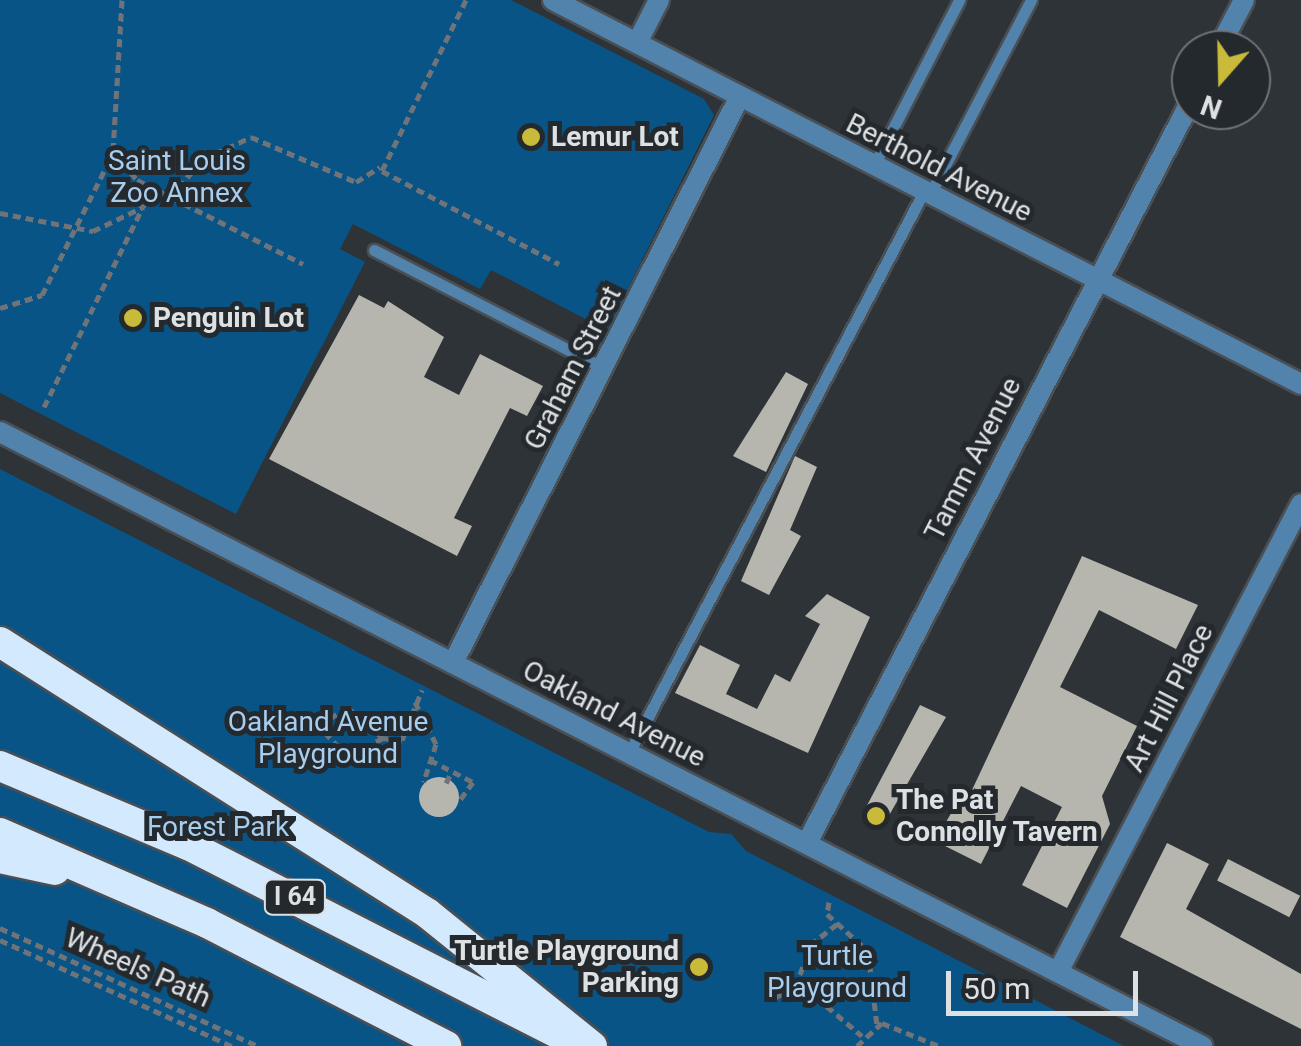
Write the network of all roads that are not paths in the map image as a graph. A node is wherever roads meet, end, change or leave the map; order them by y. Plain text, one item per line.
1 (553, 0) edge
2 (659, 0) edge
3 (959, 0) edge
4 (1031, 0) edge
5 (1244, 0) edge
6 (1228, 30) edge
7 (637, 44) junction
8 (740, 96) junction
9 (1175, 130) edge
10 (874, 165) junction
11 (927, 192) junction
12 (374, 250) dead end
13 (1096, 279) junction
14 (604, 368) junction
15 (1301, 384) edge
16 (0, 432) edge
17 (1301, 504) edge
18 (0, 642) edge
19 (454, 664) junction
20 (629, 753) junction
21 (0, 766) edge
22 (0, 833) edge
23 (807, 843) junction
24 (0, 858) edge
25 (122, 884) junction
26 (1058, 972) junction
27 (446, 1046) edge
28 (582, 1046) edge
29 (592, 1046) edge
30 (1202, 1046) edge

1 - 7 street, Berthold Avenue
2 - 7 street
3 - 10 lane
4 - 11 lane
5 - 6 street
7 - 8 street, Berthold Avenue
8 - 10 street, Berthold Avenue
8 - 14 street, Graham Street
9 - 13 street, Tamm Avenue
10 - 11 street, Berthold Avenue
11 - 13 street, Berthold Avenue
11 - 20 lane
12 - 14 lane
13 - 15 street, Berthold Avenue
13 - 23 street, Tamm Avenue
14 - 19 street, Graham Street
16 - 19 street, Oakland Avenue
17 - 26 street, Art Hill Place
18 - 29 highway
19 - 20 street, Oakland Avenue
20 - 23 street, Oakland Avenue
21 - 28 highway, I 64
22 - 25 highway, I 64
23 - 26 street, Oakland Avenue
24 - 25 highway
25 - 27 highway, I 64
26 - 30 street, Oakland Avenue

